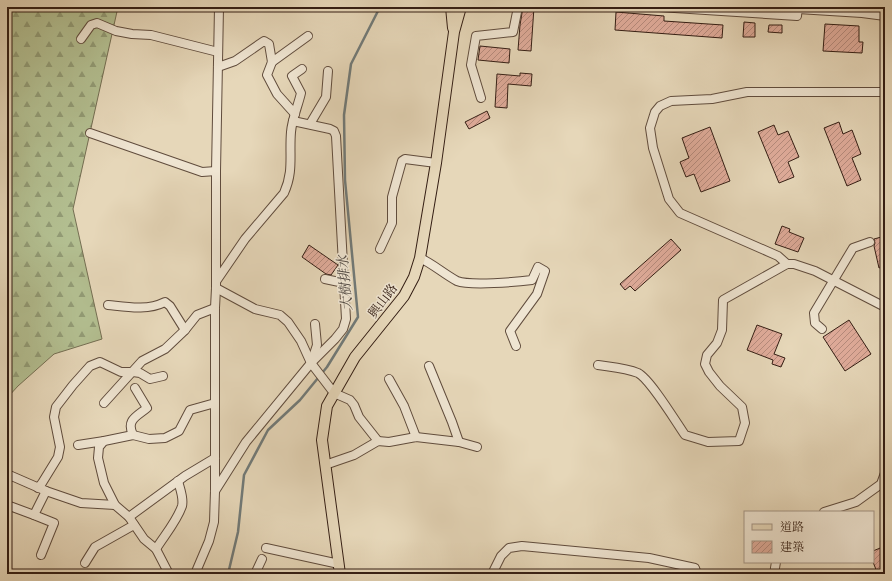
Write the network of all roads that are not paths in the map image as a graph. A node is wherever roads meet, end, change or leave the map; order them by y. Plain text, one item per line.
1 (219, 7) edge
2 (451, 7) edge
3 (461, 7) edge
4 (518, 7) edge
5 (659, 7) edge
6 (674, 8) edge
7 (798, 8) edge
8 (885, 16) edge
9 (454, 32) junction
10 (308, 36) dead end
11 (81, 39) dead end
12 (218, 52) junction
13 (272, 62) junction
14 (218, 67) junction
15 (302, 69) dead end
16 (328, 71) dead end
17 (885, 92) edge
18 (481, 98) dead end
19 (294, 117) junction
20 (310, 124) junction
21 (90, 132) dead end
22 (436, 163) junction
23 (216, 171) junction
24 (870, 242) dead end
25 (380, 249) dead end
26 (420, 258) junction
27 (787, 264) junction
28 (325, 279) dead end
29 (833, 280) junction
30 (344, 283) junction
31 (217, 284) junction
32 (108, 305) dead end
33 (885, 307) edge
34 (215, 308) junction
35 (315, 324) dead end
36 (822, 329) dead end
37 (185, 330) junction
38 (516, 346) dead end
39 (311, 363) junction
40 (598, 365) dead end
41 (429, 366) dead end
42 (132, 372) junction
43 (163, 376) dead end
44 (389, 379) dead end
45 (136, 388) dead end
46 (334, 392) junction
47 (104, 403) dead end
48 (215, 403) junction
49 (133, 436) junction
50 (416, 437) junction
51 (104, 441) junction
52 (378, 441) junction
53 (459, 442) junction
54 (78, 445) dead end
55 (477, 447) dead end
56 (215, 458) junction
57 (325, 465) junction
58 (885, 473) edge
59 (7, 474) edge
60 (178, 481) junction
61 (883, 485) edge
62 (42, 489) junction
63 (216, 491) junction
64 (7, 505) edge
65 (114, 506) junction
66 (827, 511) edge
67 (34, 515) junction
68 (128, 516) junction
69 (134, 525) junction
70 (266, 548) dead end
71 (156, 549) junction
72 (41, 555) dead end
73 (262, 559) dead end
74 (86, 563) dead end
75 (776, 563) edge
76 (339, 569) edge
77 (169, 574) edge
78 (194, 574) edge
79 (255, 574) edge
80 (492, 574) edge
81 (697, 574) edge
82 (774, 574) edge

1 - 12 street
2 - 9 main road
3 - 9 main road
4 - 18 street
5 - 6 street
6 - 7 street
7 - 8 street
9 - 22 main road, 興山路
10 - 13 street
11 - 12 street
12 - 14 street
13 - 14 street
13 - 19 street
14 - 23 street
15 - 19 street
16 - 20 street
17 - 27 street
19 - 20 street
19 - 31 street
20 - 30 street
21 - 23 street
22 - 25 street
22 - 26 main road, 興山路
23 - 31 street
24 - 29 street
26 - 38 street
26 - 46 main road, 興山路
27 - 29 street
27 - 40 street
28 - 30 street
29 - 33 street
29 - 36 street
30 - 39 street
31 - 34 street
31 - 39 street
32 - 37 street
34 - 37 street
34 - 48 street
35 - 39 street
37 - 42 street
39 - 46 street
39 - 63 street
41 - 53 street
42 - 43 street
42 - 47 street
42 - 62 street
44 - 50 street
45 - 49 street
46 - 52 street
46 - 57 main road, 興山路
48 - 49 street
48 - 56 street
49 - 51 street
50 - 52 street
50 - 53 street
51 - 54 street
51 - 65 street
52 - 57 street
53 - 55 street
56 - 60 street
56 - 63 street
57 - 76 main road, 興山路
58 - 61 street
59 - 62 street
60 - 68 street
60 - 71 street
61 - 66 street
62 - 65 street
62 - 67 street
63 - 78 street
64 - 67 street
65 - 68 street
67 - 72 street
68 - 69 street
69 - 71 street
69 - 74 street
70 - 76 street
71 - 77 street
73 - 79 street
75 - 82 street
80 - 81 street

